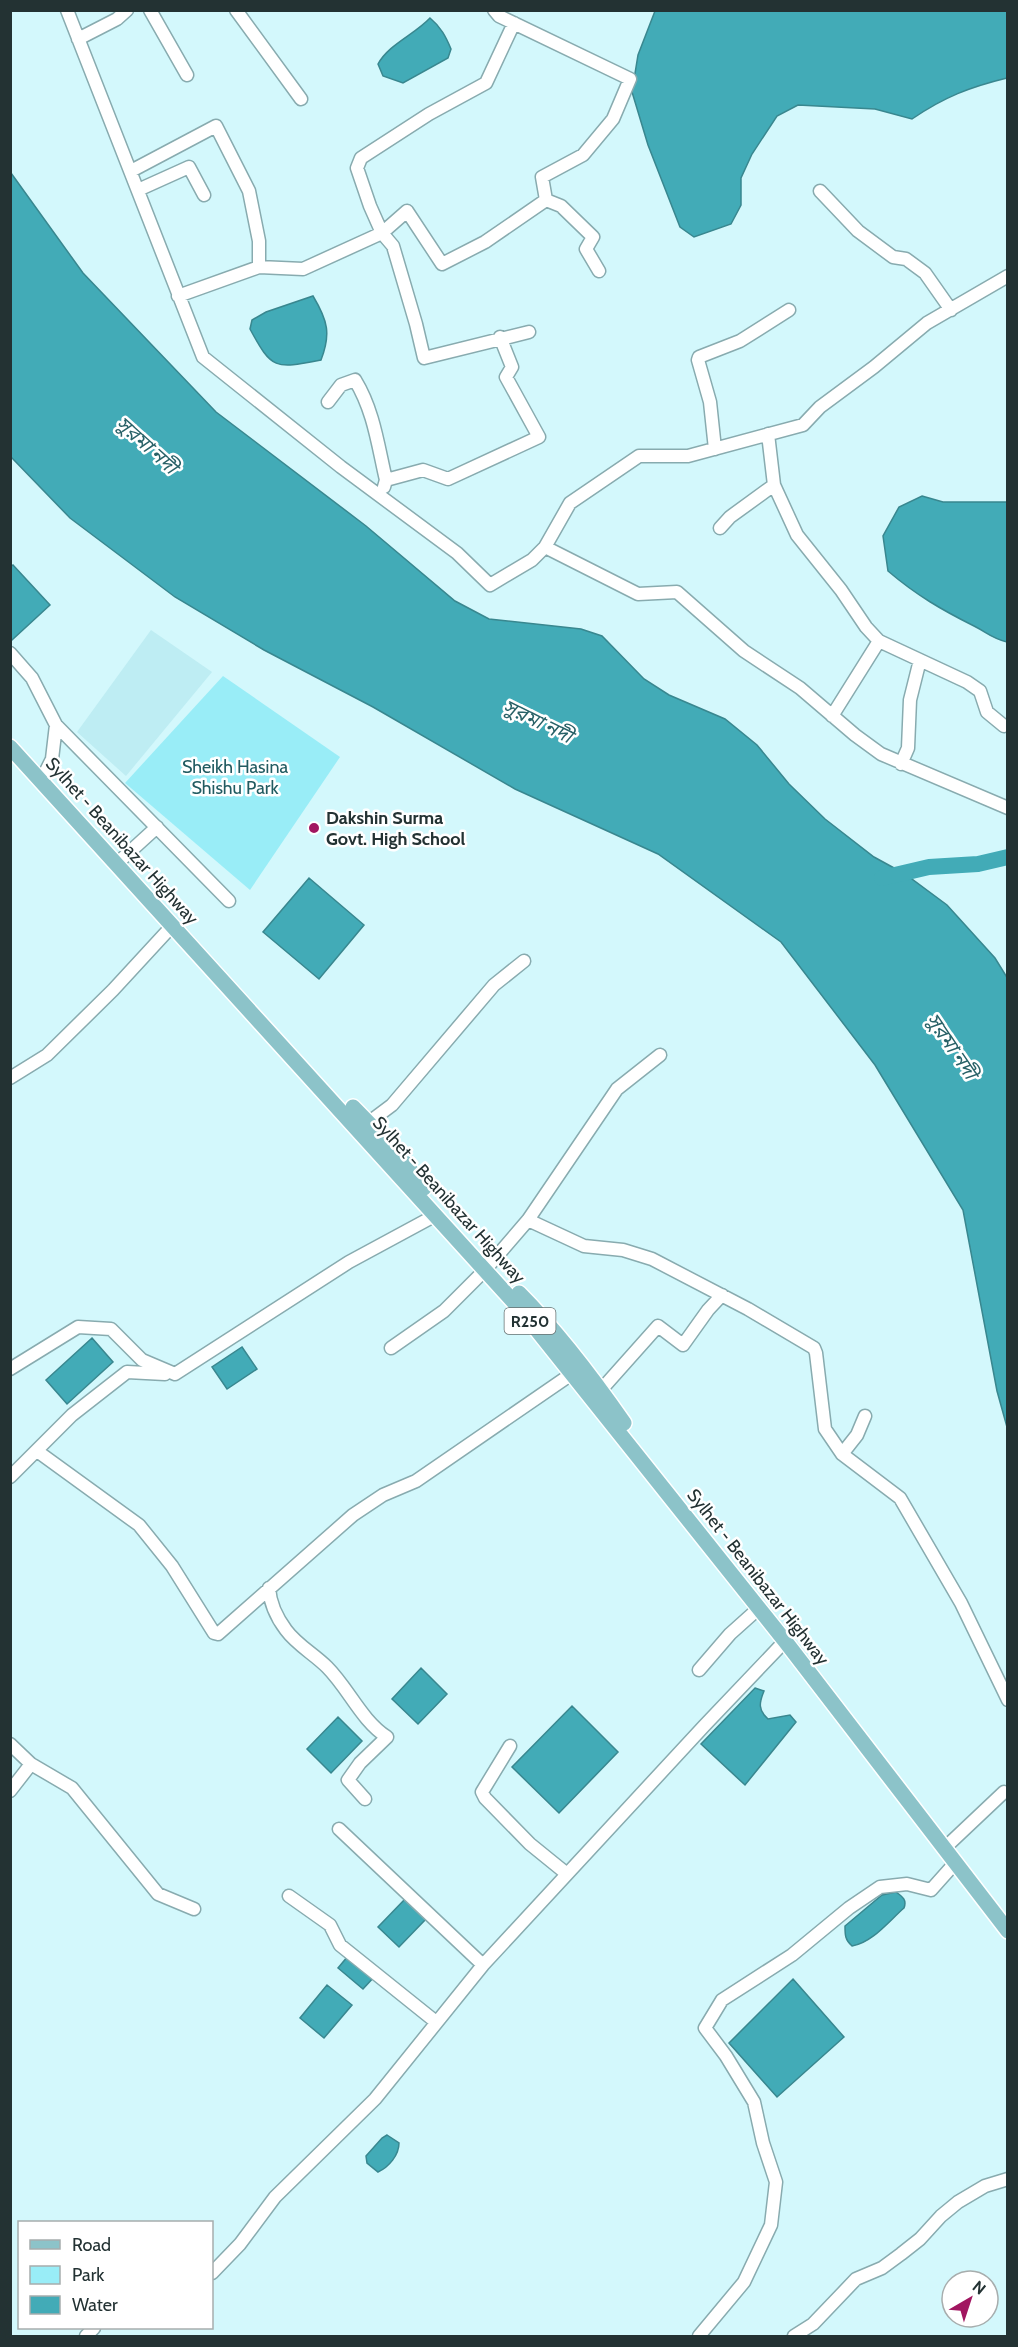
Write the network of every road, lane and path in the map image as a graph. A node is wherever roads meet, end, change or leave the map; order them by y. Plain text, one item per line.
1 (67, 10) edge
2 (127, 10) edge
3 (150, 10) edge
4 (236, 10) edge
5 (494, 10) edge
6 (514, 23) junction
7 (78, 39) junction
8 (187, 75) dead end
9 (301, 99) dead end
10 (131, 171) junction
11 (138, 190) junction
12 (820, 191) dead end
13 (204, 195) dead end
14 (546, 200) junction
15 (382, 233) junction
16 (259, 267) junction
17 (599, 271) dead end
18 (1008, 276) edge
19 (178, 296) junction
20 (789, 310) dead end
21 (951, 310) junction
22 (528, 332) dead end
23 (500, 337) junction
24 (327, 402) dead end
25 (768, 434) junction
26 (715, 449) junction
27 (386, 480) junction
28 (774, 485) junction
29 (382, 497) junction
30 (720, 528) dead end
31 (545, 547) junction
32 (879, 641) junction
33 (10, 653) edge
34 (920, 660) junction
35 (832, 716) junction
36 (56, 725) junction
37 (1004, 726) dead end
38 (10, 733) edge
39 (10, 747) edge
40 (901, 764) junction
41 (42, 776) junction
42 (1008, 808) edge
43 (157, 827) junction
44 (123, 858) junction
45 (229, 901) dead end
46 (172, 926) junction
47 (524, 961) dead end
48 (660, 1055) dead end
49 (10, 1078) edge
50 (368, 1123) junction
51 (436, 1215) junction
52 (528, 1220) junction
53 (488, 1267) junction
54 (722, 1295) junction
55 (391, 1348) dead end
56 (10, 1369) edge
57 (573, 1373) junction
58 (175, 1374) junction
59 (585, 1388) junction
60 (601, 1390) junction
61 (865, 1416) dead end
62 (36, 1451) junction
63 (842, 1454) junction
64 (10, 1477) edge
65 (269, 1588) junction
66 (759, 1608) junction
67 (785, 1641) junction
68 (699, 1670) dead end
69 (1008, 1700) edge
70 (10, 1744) edge
71 (510, 1746) dead end
72 (31, 1764) junction
73 (10, 1791) edge
74 (1004, 1792) dead end
75 (364, 1799) dead end
76 (339, 1829) dead end
77 (950, 1843) junction
78 (956, 1862) junction
79 (567, 1874) junction
80 (290, 1896) dead end
81 (194, 1909) dead end
82 (1008, 1915) edge
83 (1008, 1931) edge
84 (483, 1965) junction
85 (436, 2022) junction
86 (1008, 2179) edge
87 (213, 2272) edge
88 (699, 2337) edge
89 (794, 2337) edge

1 - 7 street
2 - 7 street
3 - 8 street
4 - 9 street
5 - 6 street
6 - 14 street
6 - 15 street
7 - 10 street
10 - 11 street
10 - 16 street
11 - 13 street
11 - 19 street
12 - 21 street
14 - 15 street
14 - 17 street
15 - 16 street
15 - 23 street
16 - 19 street
18 - 21 street
19 - 29 street
20 - 26 street
21 - 25 street
22 - 23 street
23 - 27 street
24 - 27 street
25 - 26 street
25 - 28 street
26 - 31 street
27 - 29 street
28 - 30 street
28 - 32 street
29 - 31 street
31 - 35 street
32 - 34 street
32 - 35 street
33 - 36 street
34 - 37 street
34 - 40 street
35 - 40 street
36 - 41 street
36 - 43 street
38 - 41 main road, Sylhet - Beanibazar Highway / R250
39 - 41 main road, Sylhet - Beanibazar Highway / R250
40 - 42 street
41 - 44 main road, Sylhet - Beanibazar Highway / R250
41 - 46 main road, Sylhet - Beanibazar Highway / R250
43 - 44 street
43 - 45 street
44 - 50 main road, Sylhet - Beanibazar Highway / R250
46 - 49 street
46 - 51 main road, Sylhet - Beanibazar Highway / R250
47 - 50 street
48 - 52 street
50 - 53 main road, Sylhet - Beanibazar Highway / R250
51 - 53 main road, Sylhet - Beanibazar Highway / R250
51 - 58 street
52 - 53 street
52 - 54 street
53 - 55 street
53 - 57 main road, Sylhet - Beanibazar Highway / R250
53 - 60 main road, Sylhet - Beanibazar Highway / R250
54 - 60 street
54 - 63 street
56 - 58 street
57 - 59 main road, Sylhet - Beanibazar Highway / R250
57 - 65 street
58 - 62 street
59 - 60 street
59 - 66 main road, Sylhet - Beanibazar Highway / R250
60 - 77 main road, Sylhet - Beanibazar Highway / R250
61 - 63 street
62 - 64 street
62 - 65 street
63 - 69 street
65 - 75 street
66 - 67 main road, Sylhet - Beanibazar Highway / R250
66 - 68 street
67 - 78 main road, Sylhet - Beanibazar Highway / R250
67 - 79 street
70 - 72 street
71 - 79 street
72 - 73 street
72 - 81 street
74 - 77 street
76 - 84 street
77 - 82 main road, Sylhet - Beanibazar Highway / R250
78 - 83 main road, Sylhet - Beanibazar Highway / R250
78 - 88 street
79 - 84 street
80 - 85 street
84 - 85 street
85 - 87 street
86 - 89 street

